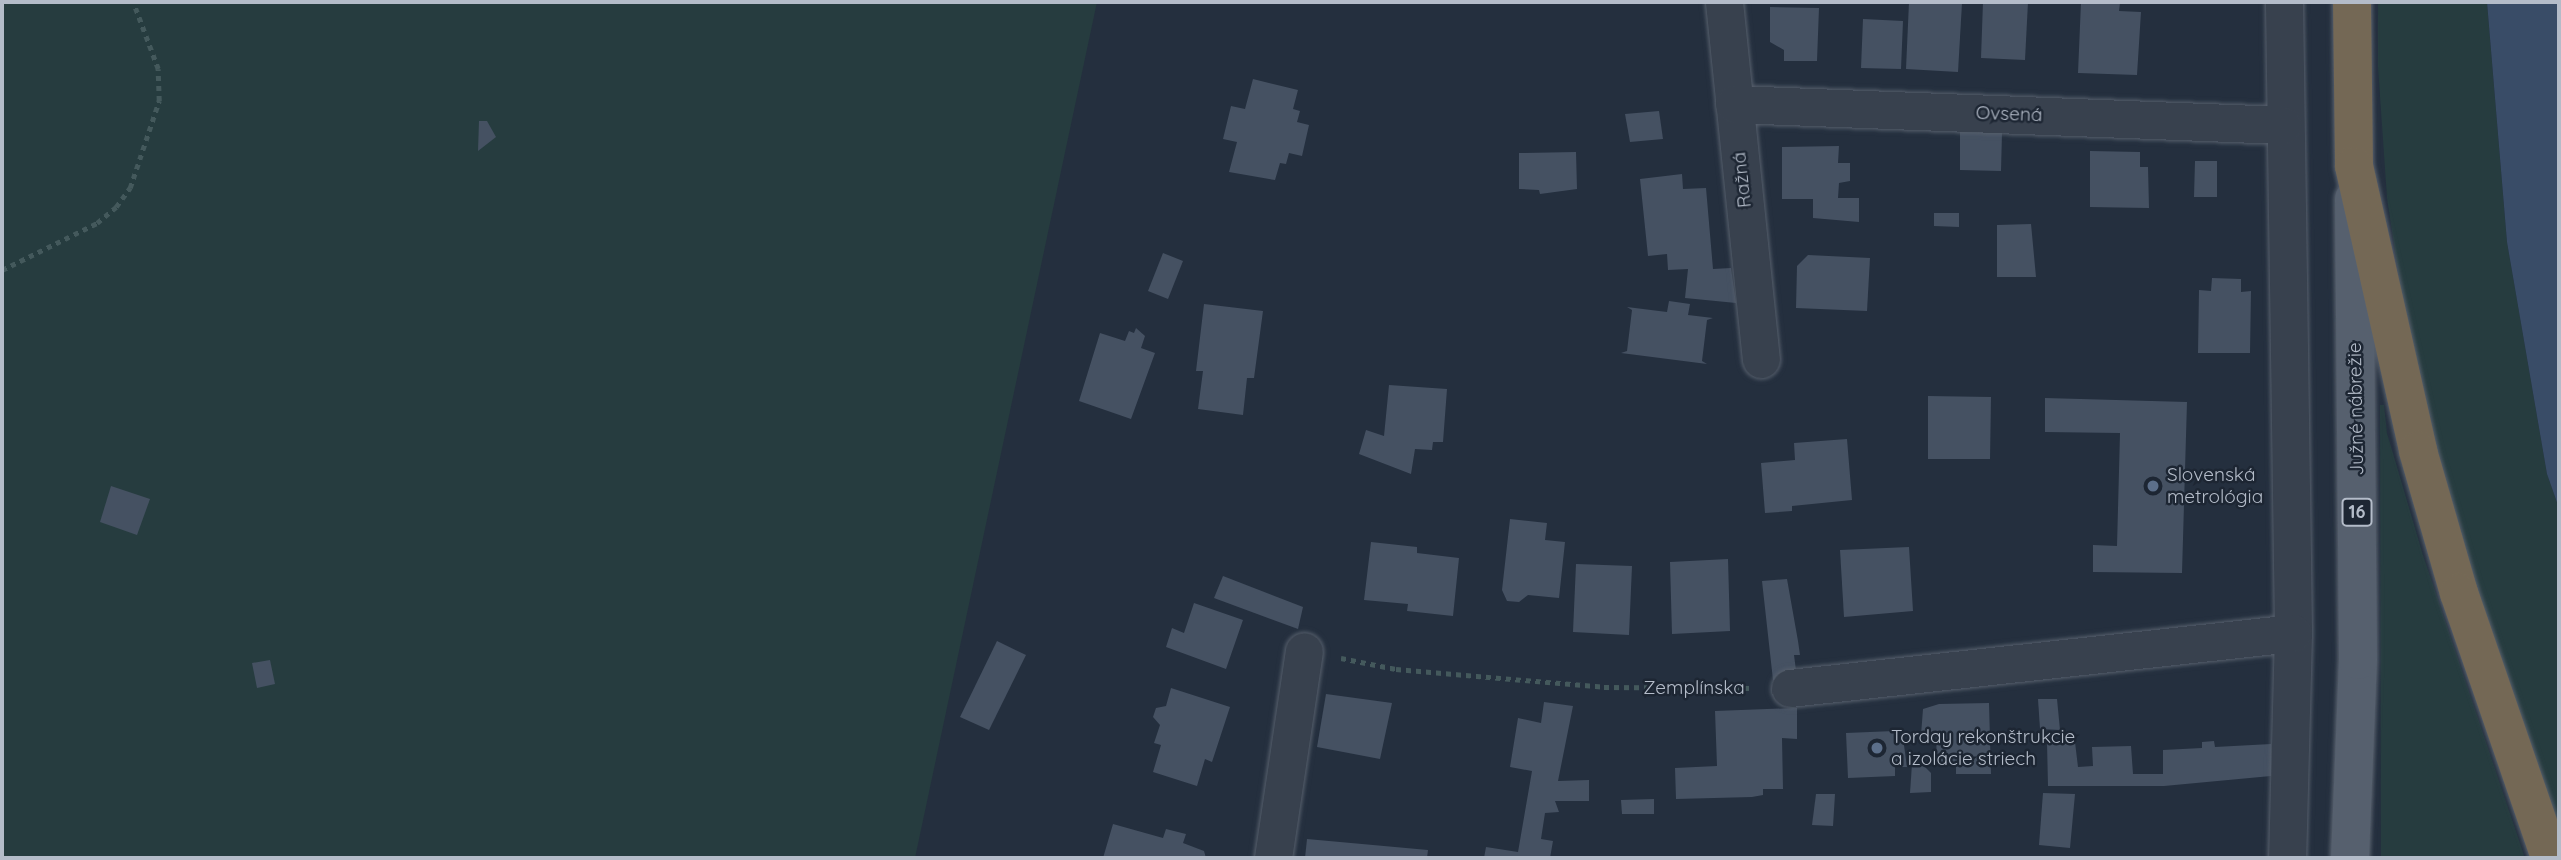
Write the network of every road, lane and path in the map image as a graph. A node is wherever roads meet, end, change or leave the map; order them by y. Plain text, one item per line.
1 (133, 2) edge
2 (1724, 2) edge
3 (2284, 2) edge
4 (2352, 2) edge
5 (1734, 104) junction
6 (2283, 125) junction
7 (2354, 166) junction
8 (2, 270) edge
9 (1761, 359) dead end
10 (2293, 633) junction
11 (1304, 651) joint
12 (1790, 688) joint
13 (1273, 858) edge
14 (2287, 858) edge
15 (2350, 858) edge
16 (2550, 858) edge

1 - 8 path
2 - 5 street, Ražná
3 - 6 street
4 - 7 highway, Južné nábrežie / 16
5 - 6 street, Ovsená
5 - 9 street, Ražná
6 - 10 street
7 - 15 main road, Južné nábrežie / 16
7 - 16 highway
10 - 12 street
10 - 14 street
11 - 12 path, Zemplínska
11 - 13 street

